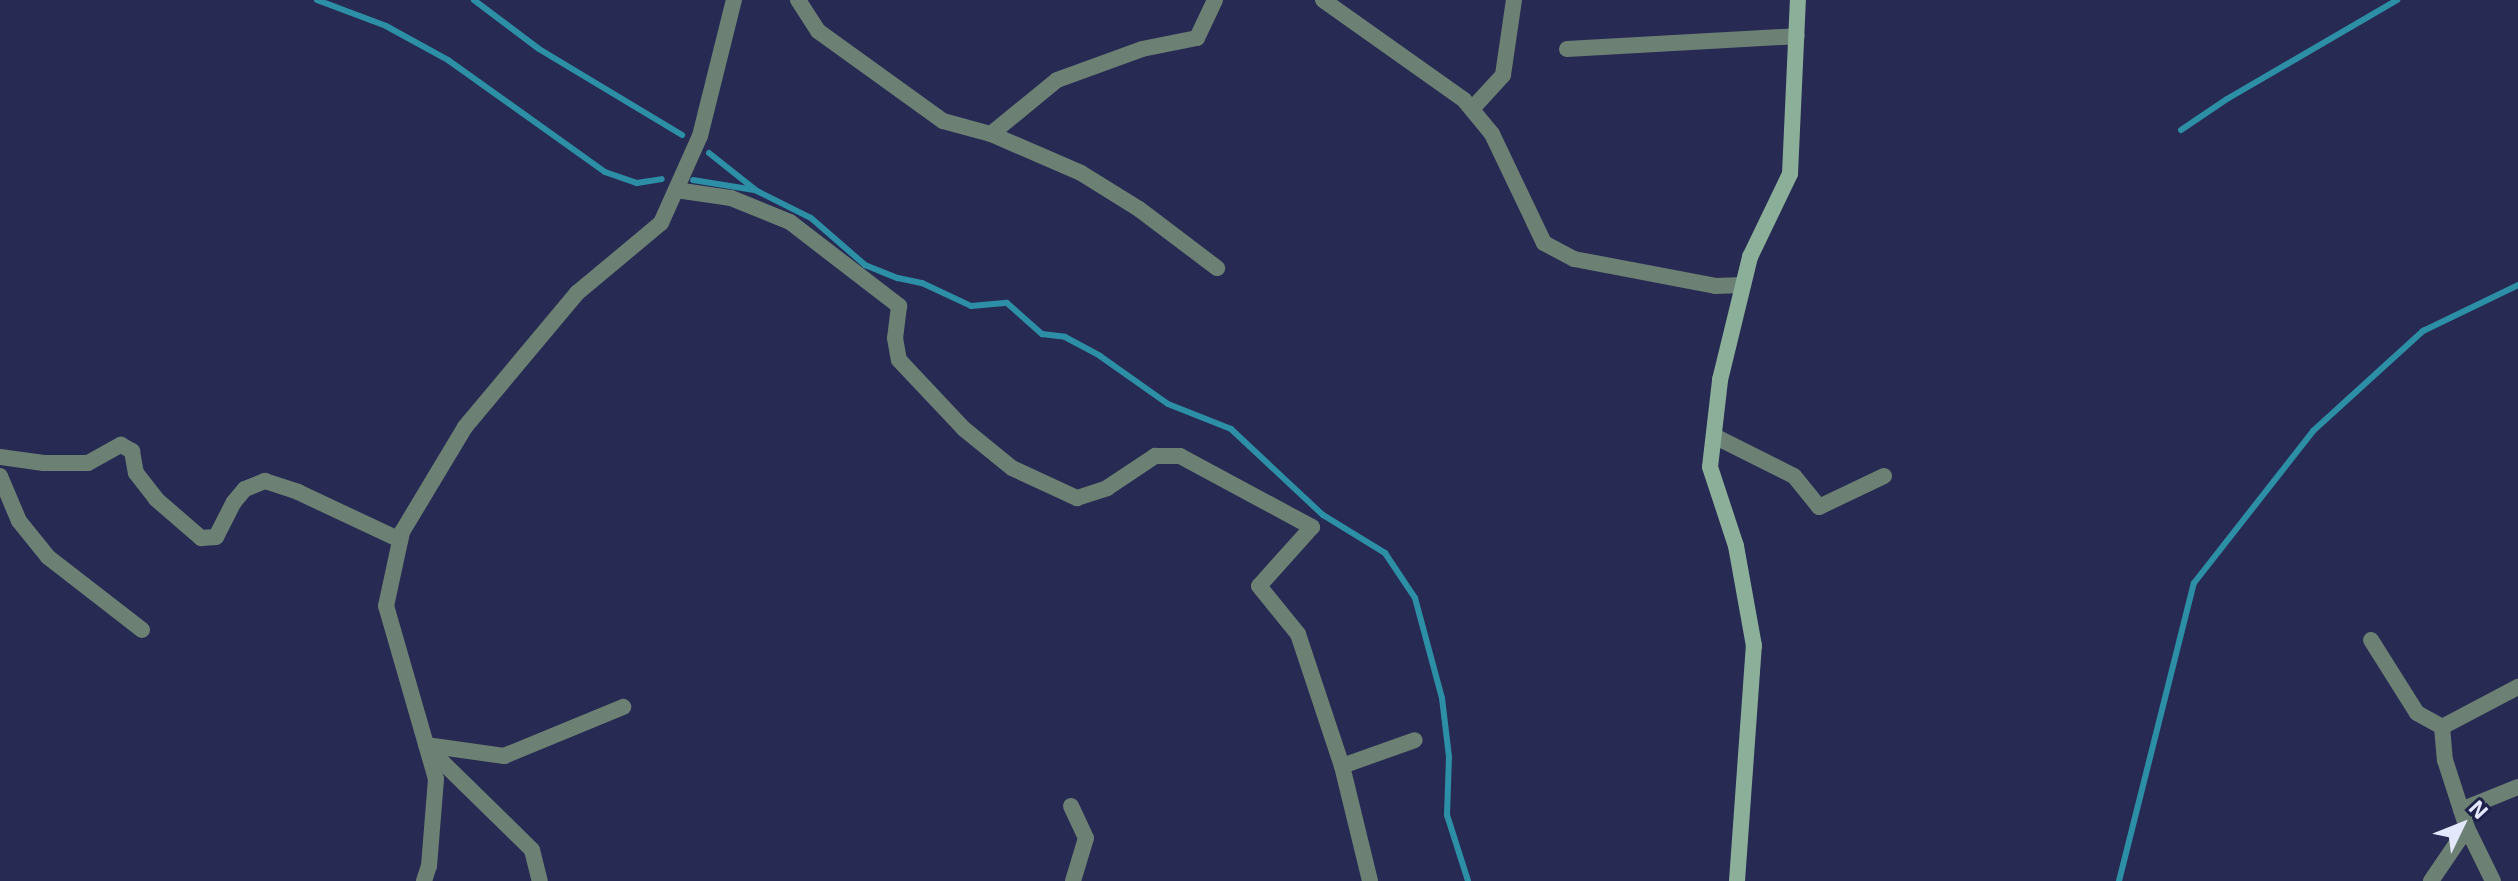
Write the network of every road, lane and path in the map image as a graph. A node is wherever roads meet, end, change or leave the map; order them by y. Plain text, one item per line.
1 (734, 0) edge
2 (798, 0) edge
3 (1215, 0) edge
4 (1323, 0) edge
5 (1514, 0) edge
6 (1798, 0) edge
7 (1797, 36) junction
8 (1567, 49) dead end
9 (1472, 109) junction
10 (991, 134) junction
11 (676, 190) junction
12 (1217, 268) dead end
13 (1743, 285) junction
14 (1714, 436) junction
15 (0, 457) edge
16 (0, 476) edge
17 (1884, 476) dead end
18 (400, 540) junction
19 (142, 630) dead end
20 (2371, 640) dead end
21 (2518, 687) edge
22 (623, 707) dead end
23 (2442, 727) junction
24 (1415, 740) dead end
25 (426, 745) junction
26 (1342, 766) junction
27 (2518, 787) edge
28 (1071, 806) dead end
29 (2461, 810) junction
30 (2467, 828) junction
31 (424, 881) edge
32 (540, 881) edge
33 (1073, 881) edge
34 (1370, 881) edge
35 (1737, 881) edge
36 (2431, 881) edge
37 (2493, 881) edge

1 - 11 street
2 - 10 street
3 - 10 street
4 - 9 street
5 - 9 street
6 - 7 street
7 - 8 street
7 - 13 street
9 - 13 street
10 - 12 street
11 - 18 street
11 - 26 street
13 - 14 street
14 - 17 street
14 - 35 street
15 - 18 street
16 - 19 street
18 - 25 street
20 - 23 street
21 - 23 street
22 - 25 street
23 - 29 street
24 - 26 street
25 - 31 street
25 - 32 street
26 - 34 street
27 - 29 street
28 - 33 street
29 - 30 street
30 - 36 street
30 - 37 street

